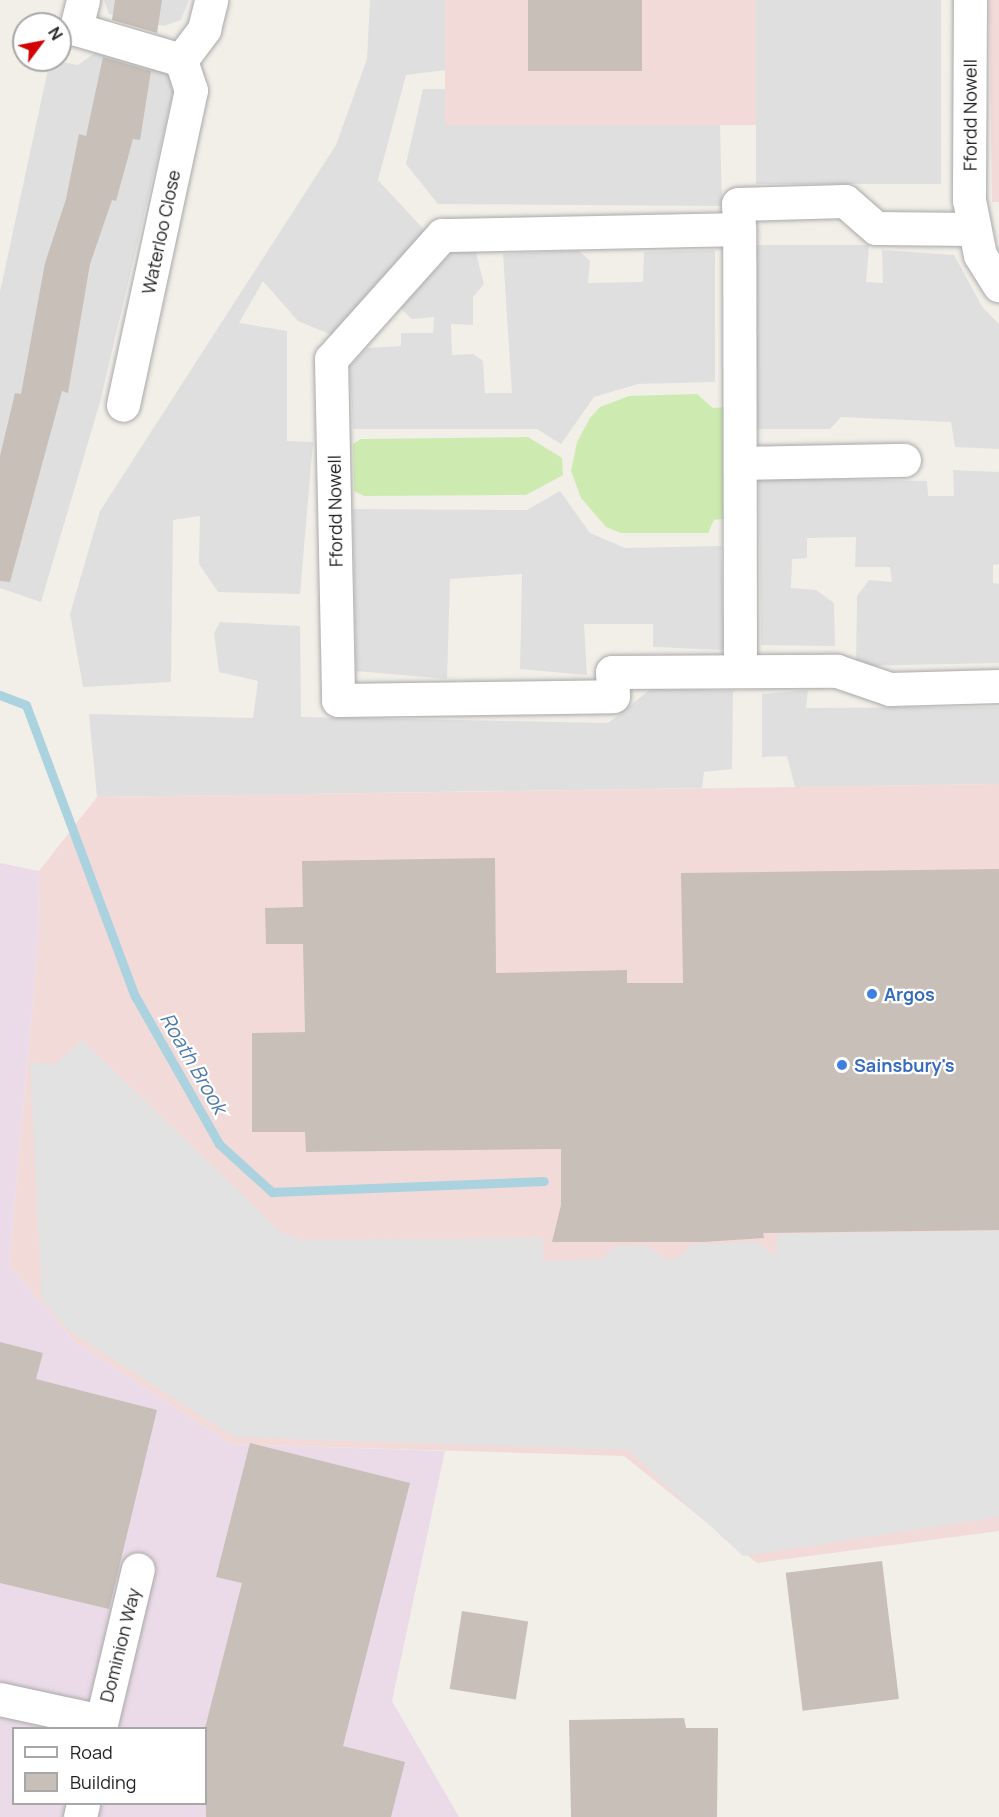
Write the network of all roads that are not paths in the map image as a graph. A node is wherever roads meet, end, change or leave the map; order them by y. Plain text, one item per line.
1 (83, 0) edge
2 (211, 0) edge
3 (970, 0) edge
4 (181, 60) junction
5 (739, 229) junction
6 (974, 229) junction
7 (999, 286) edge
8 (123, 405) dead end
9 (904, 460) dead end
10 (742, 463) junction
11 (740, 671) junction
12 (999, 686) edge
13 (138, 1569) dead end
14 (0, 1698) edge
15 (100, 1725) edge

1 - 4 street
2 - 4 street
3 - 6 street, Ffordd Nowell
4 - 8 street, Waterloo Close
5 - 6 street
5 - 10 street
5 - 11 street, Ffordd Nowell
6 - 7 street, Ffordd Nowell
9 - 10 street
10 - 11 street
11 - 12 street, Ffordd Nowell
13 - 15 street, Dominion Way
14 - 15 street, Dominion Way

